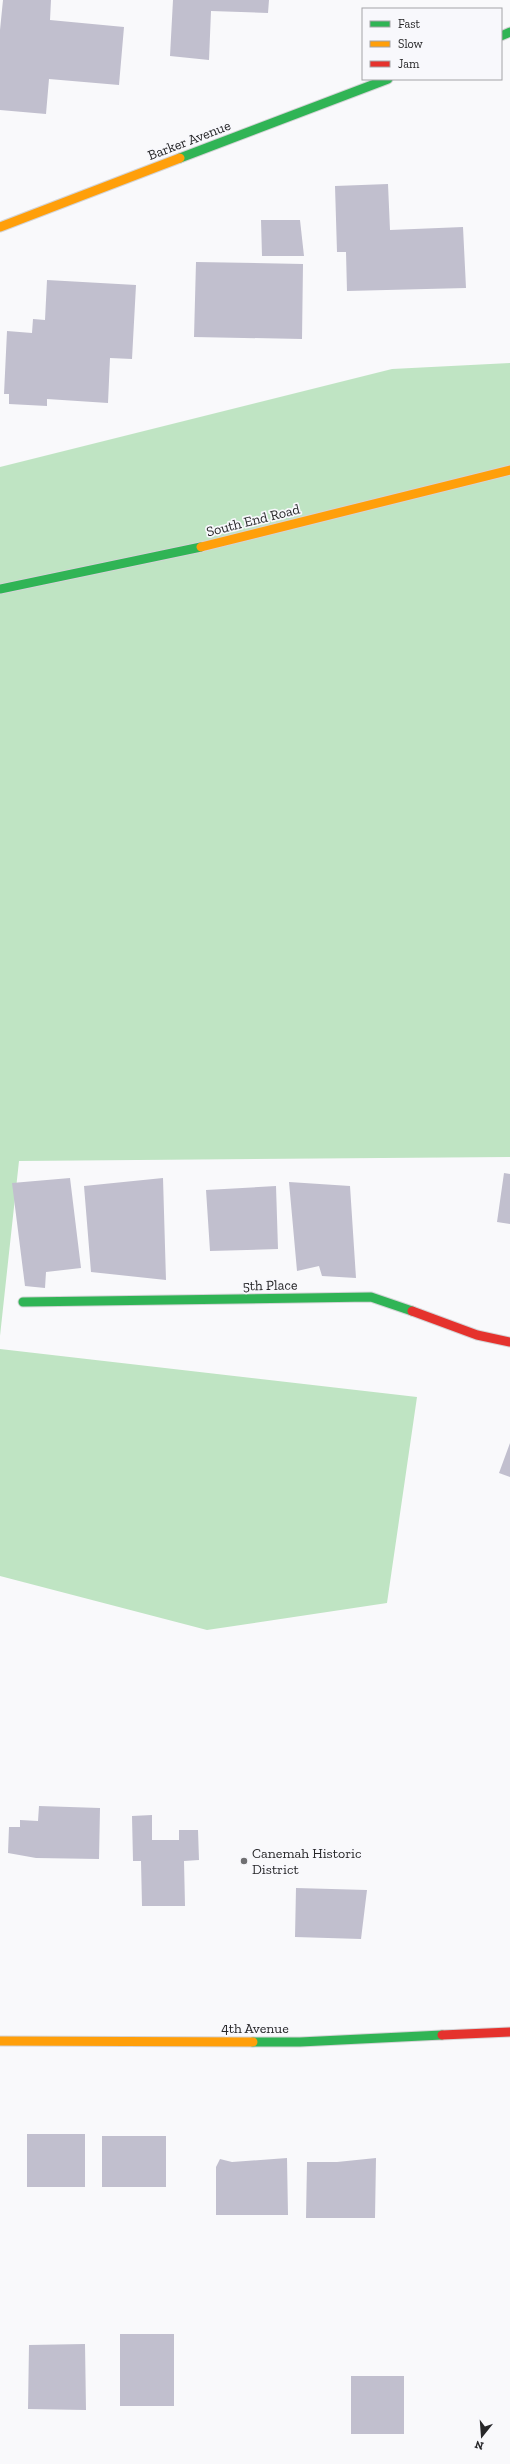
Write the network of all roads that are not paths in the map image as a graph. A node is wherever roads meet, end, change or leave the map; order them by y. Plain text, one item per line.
1 (385, 80) edge
2 (0, 227) edge
3 (510, 470) edge
4 (0, 589) edge
5 (23, 1302) dead end
6 (510, 1342) edge
7 (510, 2032) edge
8 (0, 2041) edge

1 - 2 street, Barker Avenue
3 - 4 street, South End Road
5 - 6 street, 5th Place
7 - 8 street, 4th Avenue

